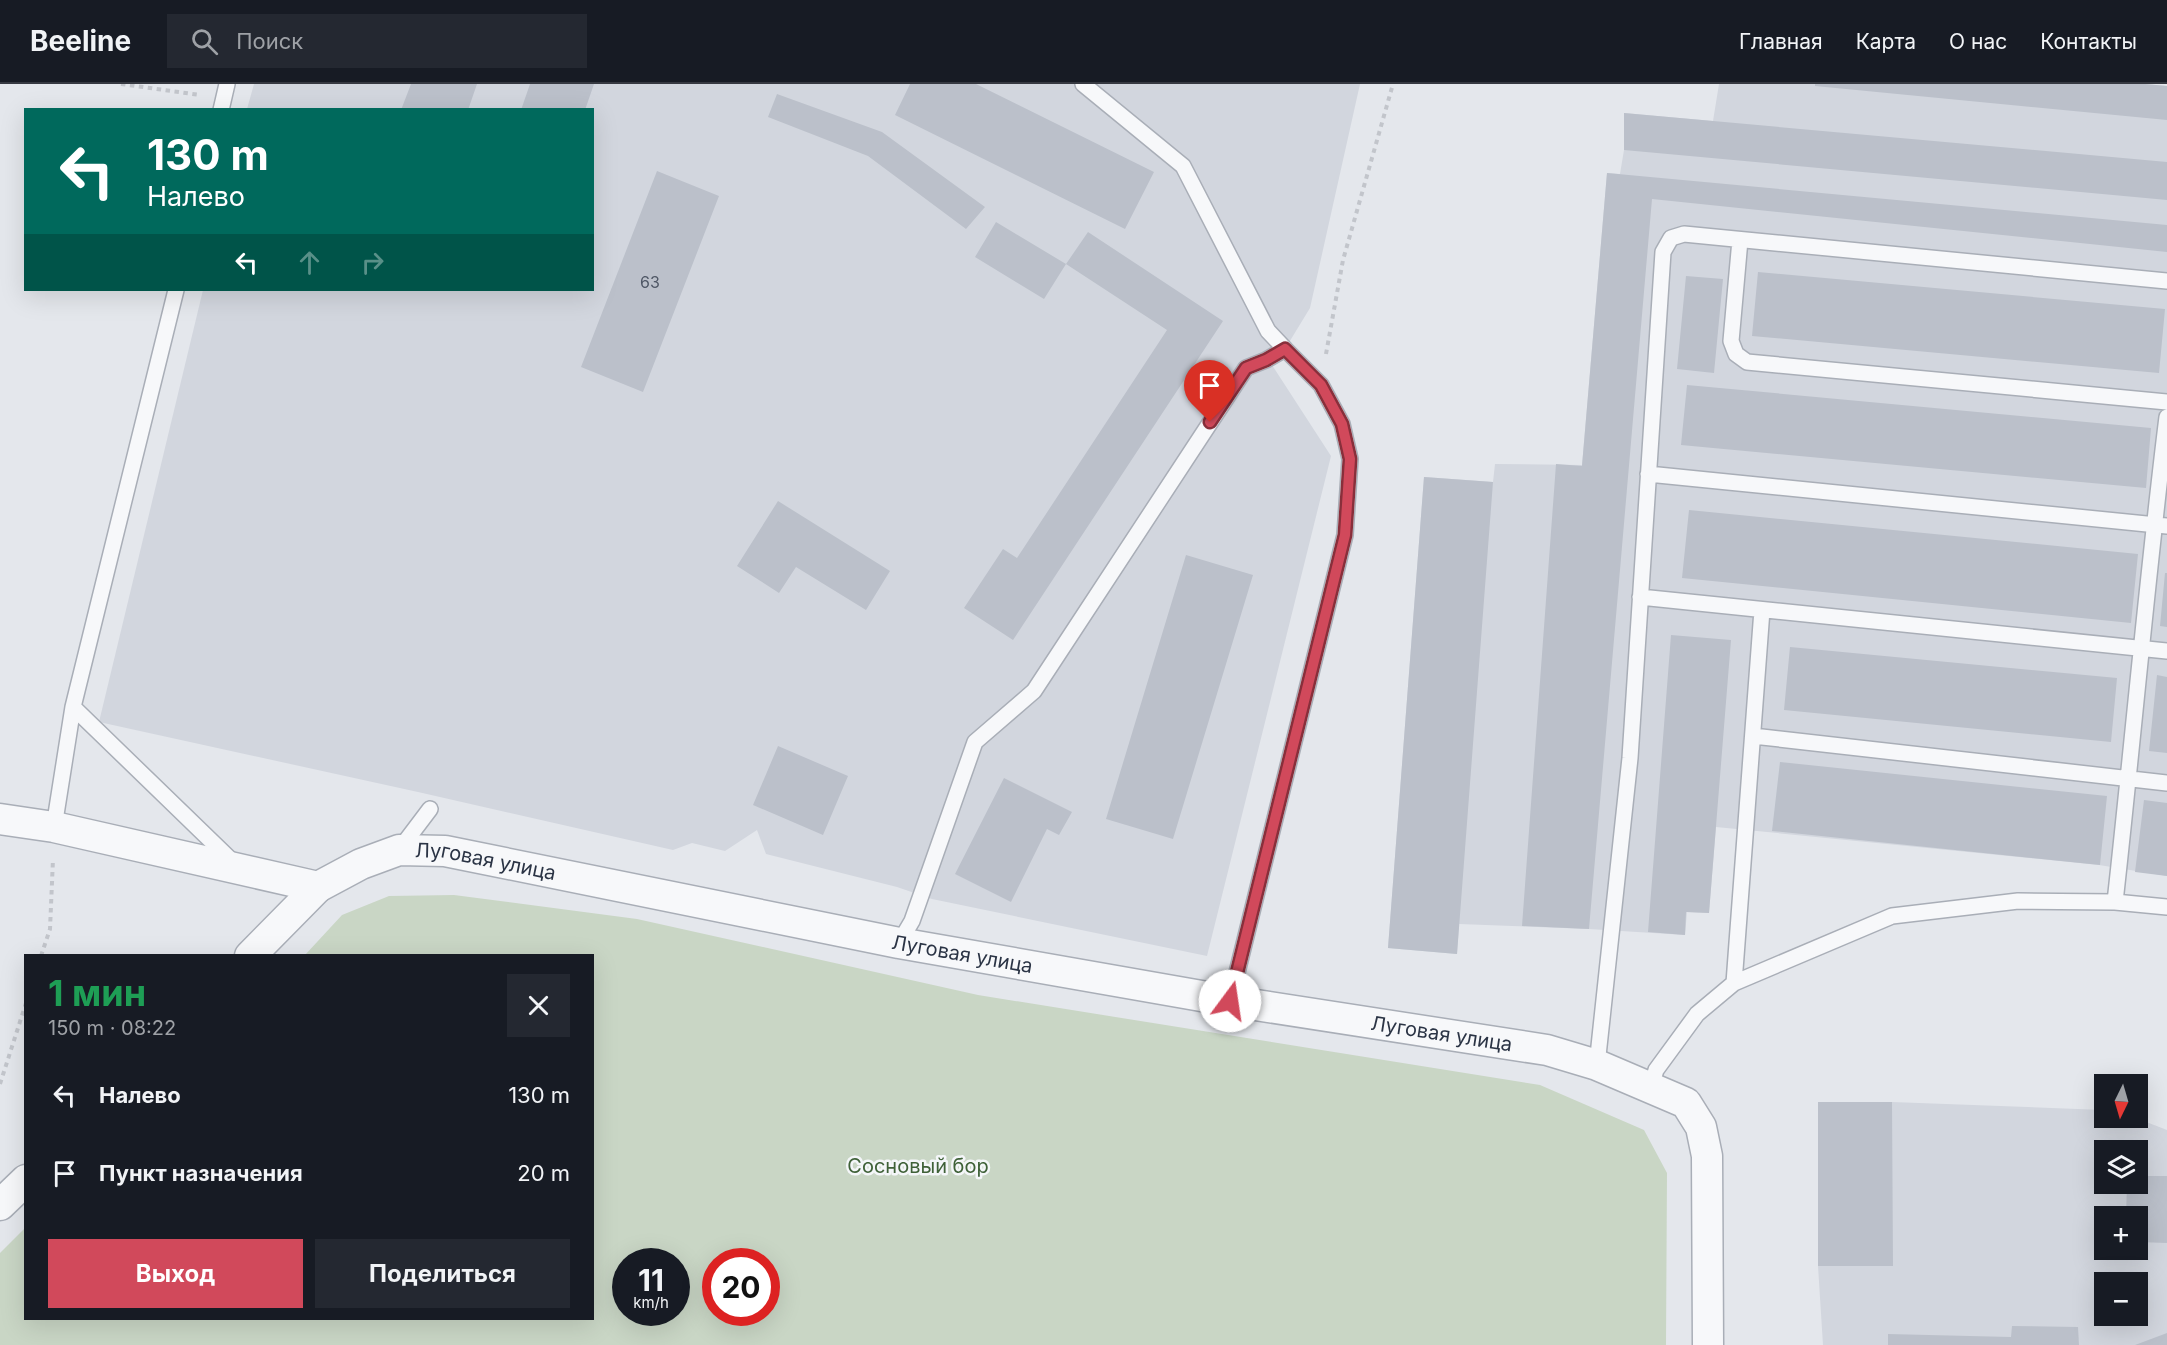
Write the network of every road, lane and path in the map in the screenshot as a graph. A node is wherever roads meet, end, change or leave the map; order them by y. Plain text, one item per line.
1 (121, 84) edge
2 (1083, 84) edge
3 (1393, 84) edge
4 (224, 97) edge
5 (1740, 240) junction
6 (2167, 282) edge
7 (176, 291) edge
8 (1285, 349) junction
9 (1321, 385) junction
10 (2167, 402) edge
11 (2167, 417) edge
12 (1648, 474) junction
13 (2160, 525) edge
14 (1640, 597) junction
15 (1762, 610) junction
16 (2143, 649) junction
17 (2167, 651) edge
18 (73, 707) junction
19 (1753, 736) junction
20 (2128, 779) junction
21 (2167, 783) edge
22 (430, 809) dead end
23 (0, 819) edge
24 (54, 827) junction
25 (399, 850) junction
26 (240, 869) junction
27 (318, 887) junction
28 (2115, 902) junction
29 (2167, 908) edge
30 (899, 943) junction
31 (42, 954) edge
32 (252, 954) edge
33 (1734, 983) junction
34 (1230, 1001) junction
35 (24, 1009) edge
36 (1597, 1065) junction
37 (0, 1084) edge
38 (1651, 1087) junction
39 (24, 1182) edge
40 (0, 1205) edge
41 (1708, 1345) edge

1 - 4 path
2 - 8 lane
3 - 9 path
5 - 6 lane
5 - 10 lane
5 - 12 lane
7 - 18 lane
8 - 9 lane
8 - 30 lane
9 - 34 lane
11 - 13 lane
12 - 13 lane
12 - 14 lane
13 - 16 lane
14 - 15 lane
14 - 36 lane
15 - 16 lane
15 - 19 lane
16 - 17 lane
16 - 20 lane
18 - 24 lane
18 - 26 lane
19 - 20 lane
19 - 33 lane
20 - 21 lane
20 - 28 lane
22 - 25 lane
23 - 24 street
24 - 26 street
24 - 31 path
25 - 27 street, Луговая улица
25 - 30 street, Луговая улица
26 - 27 street
27 - 32 street, Луговая улица
28 - 29 lane
28 - 33 lane
30 - 34 street, Луговая улица
33 - 38 lane
34 - 36 street, Луговая улица
35 - 37 path
36 - 38 street, Луговая улица
38 - 41 street, Луговая улица
39 - 40 street

